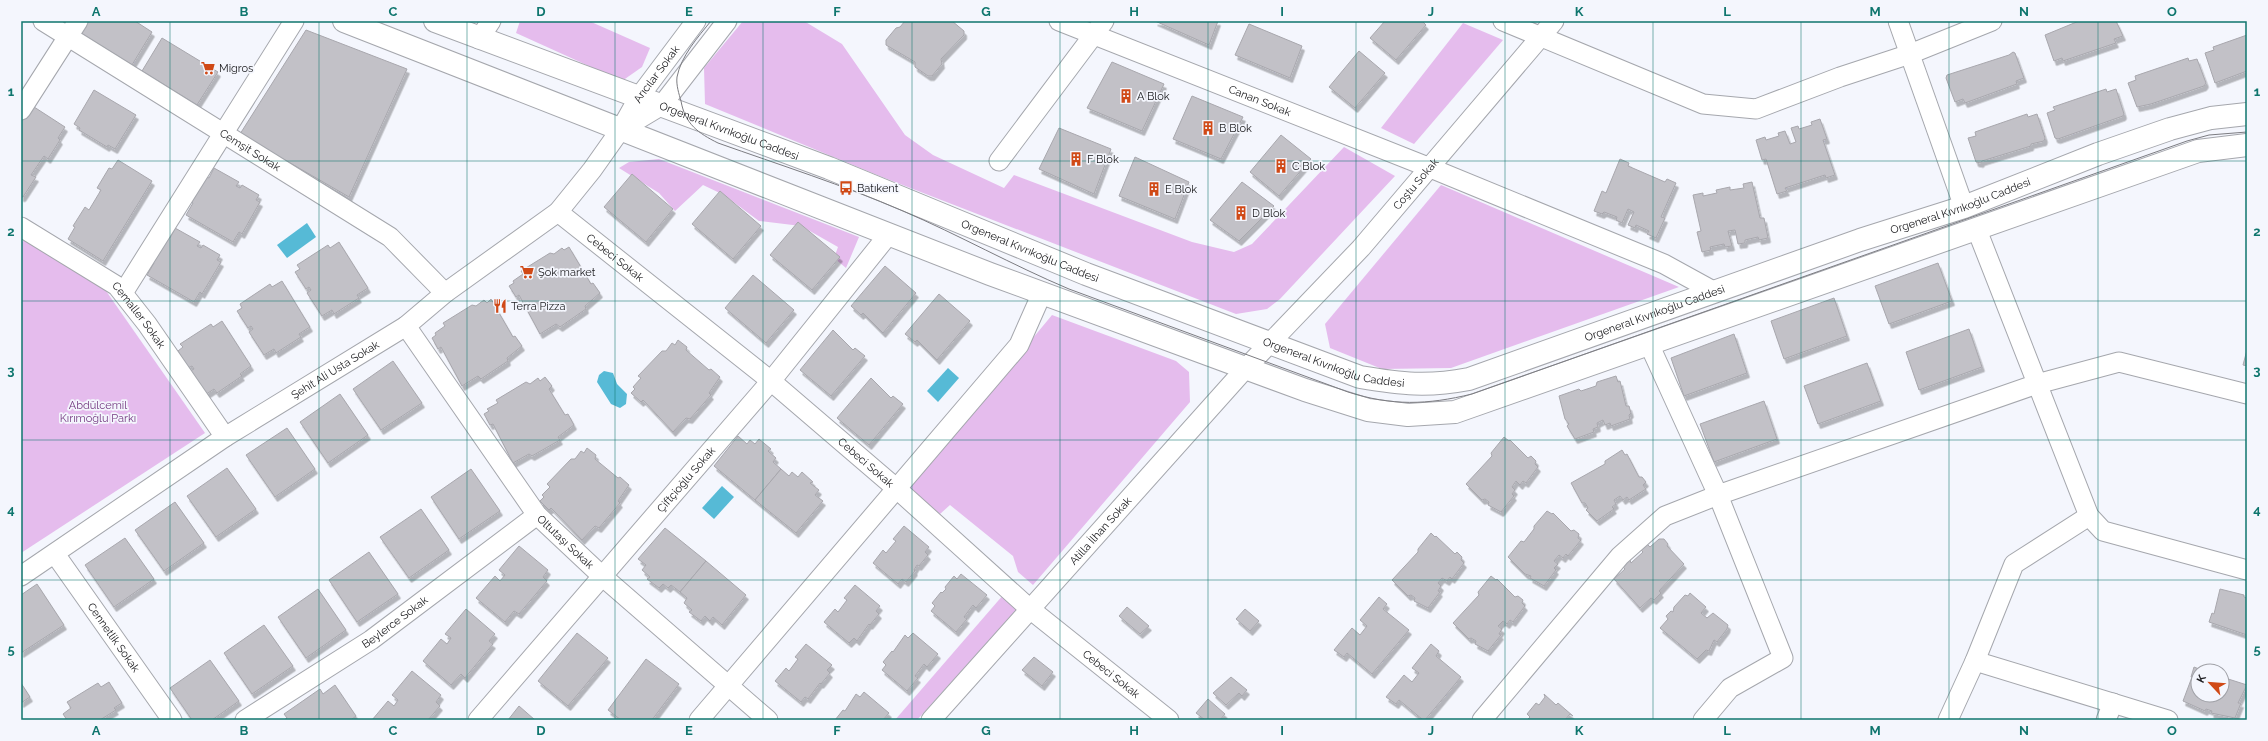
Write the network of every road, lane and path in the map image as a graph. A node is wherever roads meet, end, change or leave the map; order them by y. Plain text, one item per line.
1 (43, 21) edge
2 (294, 21) edge
3 (344, 21) edge
4 (435, 21) edge
5 (491, 21) edge
6 (696, 21) edge
7 (727, 21) edge
8 (1059, 21) edge
9 (1503, 21) edge
10 (1554, 21) edge
11 (1898, 21) edge
12 (1992, 21) edge
13 (1098, 28) edge
14 (73, 29) edge
15 (1540, 38) junction
16 (479, 39) junction
17 (1910, 54) junction
18 (639, 97) junction
19 (662, 105) junction
20 (21, 110) edge
21 (2247, 114) edge
22 (621, 129) junction
23 (224, 134) junction
24 (2247, 145) edge
25 (999, 161) dead end
26 (1428, 167) junction
27 (1964, 207) junction
28 (558, 212) junction
29 (22, 229) edge
30 (1977, 230) junction
31 (888, 234) junction
32 (1715, 292) junction
33 (122, 293) junction
34 (445, 293) junction
35 (1042, 293) junction
36 (406, 326) junction
37 (1271, 342) junction
38 (1649, 344) junction
39 (1245, 369) junction
40 (770, 381) junction
41 (2037, 384) junction
42 (2247, 394) edge
43 (225, 437) junction
44 (897, 490) junction
45 (1718, 495) junction
46 (537, 515) junction
47 (2089, 516) junction
48 (56, 554) junction
49 (2247, 570) edge
50 (21, 576) edge
51 (602, 576) junction
52 (1030, 609) junction
53 (1975, 660) junction
54 (728, 686) junction
55 (2110, 712) edge
56 (172, 720) edge
57 (245, 720) edge
58 (478, 720) edge
59 (699, 720) edge
60 (768, 720) edge
61 (931, 720) edge
62 (1169, 720) edge
63 (1482, 720) edge
64 (1703, 720) edge
65 (1948, 720) edge
66 (2168, 720) edge

1 - 14 street, Cemşit Sokak
2 - 23 street
3 - 22 main road
4 - 16 main road, Orgeneral Kıvrıkoğlu Caddesi
5 - 16 street
6 - 18 street, Arıcılar Sokak
7 - 19 street
8 - 13 street, Canan Sokak
9 - 15 street
10 - 15 street, Coştu Sokak
11 - 17 street
12 - 17 street
13 - 25 street
13 - 26 street, Canan Sokak
14 - 20 street
14 - 23 street, Cemşit Sokak
15 - 17 street
15 - 26 street, Coştu Sokak
16 - 18 main road, Orgeneral Kıvrıkoğlu Caddesi
17 - 27 street
18 - 19 main road, Orgeneral Kıvrıkoğlu Caddesi
18 - 22 street, Arıcılar Sokak
19 - 22 street
19 - 37 main road, Orgeneral Kıvrıkoğlu Caddesi
21 - 27 main road, Orgeneral Kıvrıkoğlu Caddesi
22 - 28 street, Şehit Ali Usta Sokak
22 - 31 main road
23 - 33 street
23 - 34 street, Cemşit Sokak
24 - 30 main road
26 - 32 street, Canan Sokak
26 - 37 street, Coştu Sokak
27 - 32 main road, Orgeneral Kıvrıkoğlu Caddesi
28 - 34 street, Şehit Ali Usta Sokak
28 - 40 street, Cebeci Sokak
29 - 33 street, Cemaller Sokak
30 - 38 main road
30 - 41 street
31 - 35 main road
31 - 40 street, Çiftçioğlu Sokak
32 - 37 main road, Orgeneral Kıvrıkoğlu Caddesi
33 - 43 street, Cemaller Sokak
34 - 36 street, Şehit Ali Usta Sokak
35 - 39 main road
35 - 44 street
36 - 43 street, Şehit Ali Usta Sokak
36 - 46 street, Oltutaşı Sokak
37 - 39 street, Atilla İlhan Sokak
38 - 39 main road
38 - 45 street
39 - 52 street, Atilla İlhan Sokak
40 - 44 street, Cebeci Sokak
40 - 51 street, Çiftçioğlu Sokak
41 - 42 street
41 - 45 street
41 - 47 street
43 - 48 street, Şehit Ali Usta Sokak
44 - 52 street, Cebeci Sokak
44 - 54 street
45 - 63 street
45 - 64 street
46 - 51 street, Oltutaşı Sokak
46 - 57 street, Beylerce Sokak
47 - 49 street
47 - 53 street
48 - 50 street, Şehit Ali Usta Sokak
48 - 56 street, Cennetlik Sokak
51 - 54 street, Oltutaşı Sokak
51 - 58 street, Çiftçioğlu Sokak
52 - 61 street, Atilla İlhan Sokak
52 - 62 street, Cebeci Sokak
53 - 55 street
53 - 65 street
54 - 59 street
54 - 60 street, Oltutaşı Sokak
55 - 66 street

